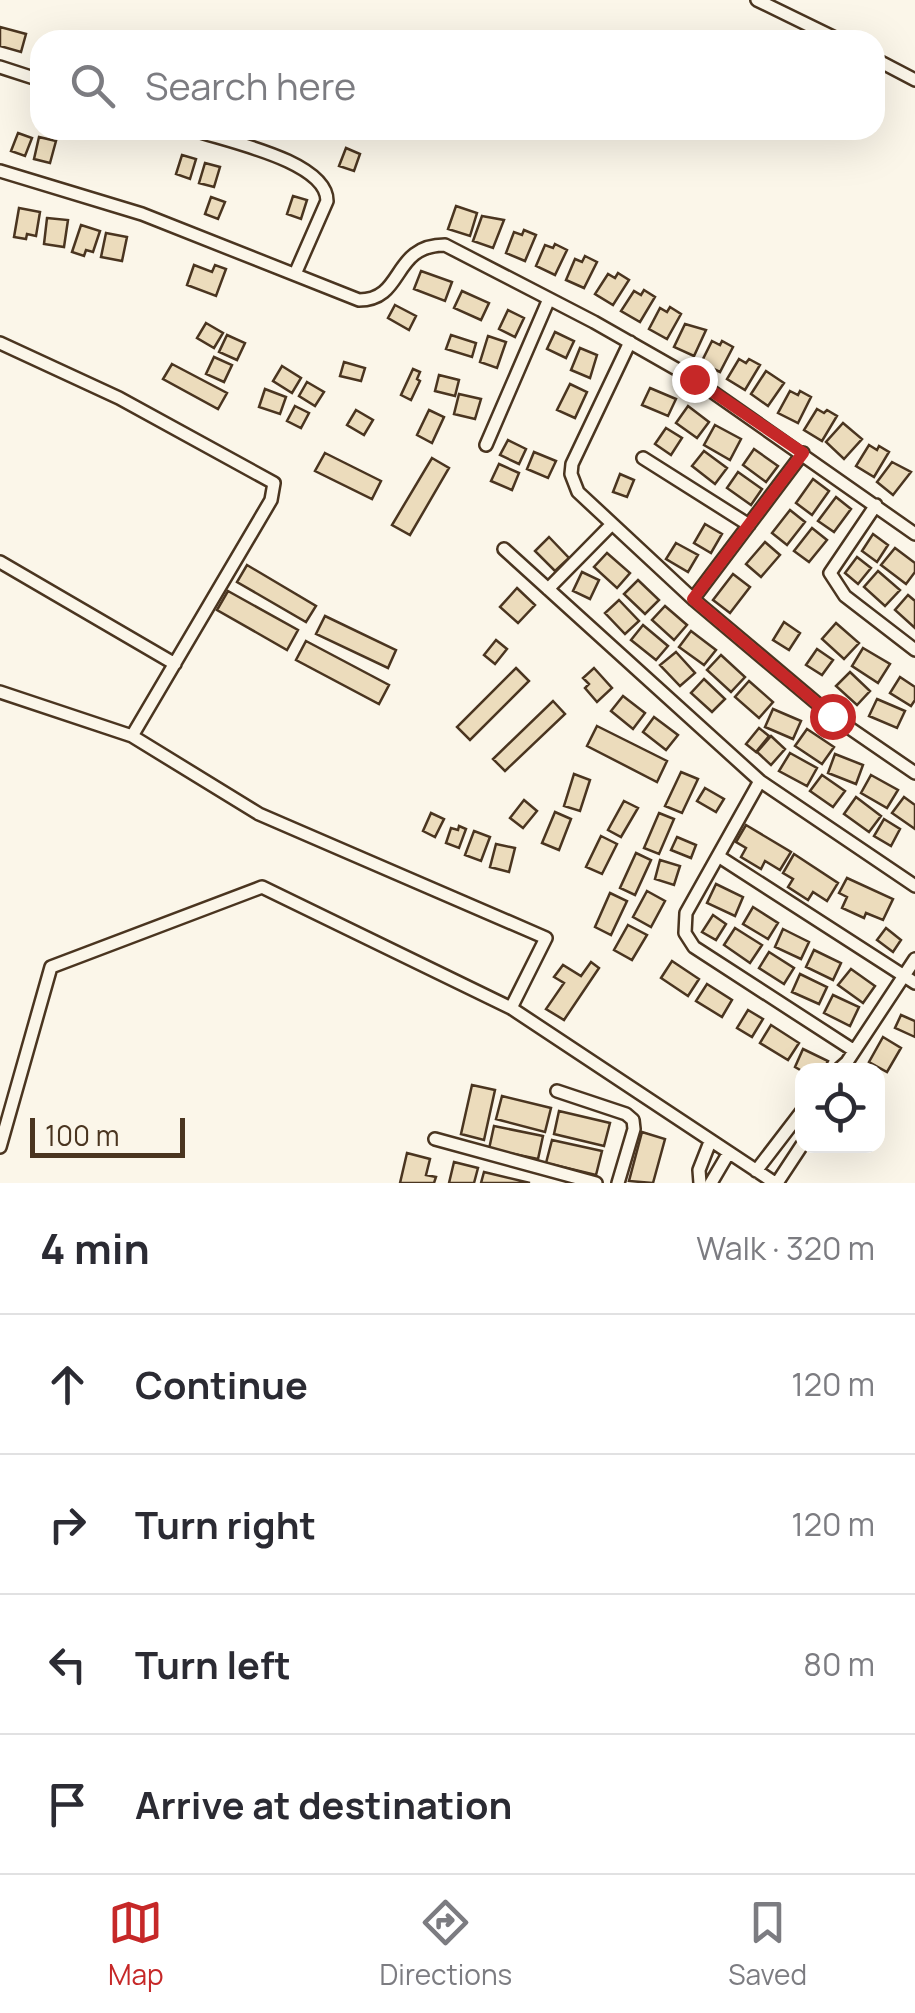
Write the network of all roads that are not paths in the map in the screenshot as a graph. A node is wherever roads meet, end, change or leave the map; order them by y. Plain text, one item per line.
1 (757, 0) edge
2 (818, 30) edge
3 (885, 64) edge
4 (0, 67) edge
5 (30, 77) edge
6 (915, 80) edge
7 (225, 140) edge
8 (0, 171) edge
9 (295, 274) junction
10 (549, 299) junction
11 (630, 342) junction
12 (0, 343) edge
13 (486, 445) dead end
14 (803, 453) junction
15 (643, 458) dead end
16 (876, 505) junction
17 (612, 524) junction
18 (749, 525) junction
19 (915, 534) edge
20 (504, 549) dead end
21 (0, 562) edge
22 (548, 589) junction
23 (693, 599) junction
24 (915, 650) edge
25 (175, 664) junction
26 (0, 692) edge
27 (132, 736) junction
28 (915, 773) edge
29 (760, 781) junction
30 (718, 856) junction
31 (915, 886) edge
32 (915, 959) edge
33 (903, 975) junction
34 (915, 983) edge
35 (511, 1008) junction
36 (846, 1063) edge
37 (557, 1090) dead end
38 (795, 1120) edge
39 (435, 1139) dead end
40 (710, 1142) junction
41 (0, 1147) edge
42 (797, 1153) edge
43 (728, 1154) junction
44 (756, 1172) junction
45 (596, 1183) edge
46 (618, 1183) edge
47 (700, 1183) edge
48 (711, 1183) edge
49 (776, 1183) edge

1 - 2 street
3 - 6 street
4 - 5 street
7 - 9 street
8 - 9 street
9 - 10 street
10 - 11 street
10 - 13 street
11 - 14 street
11 - 17 street
12 - 25 street
14 - 16 street
14 - 18 street
15 - 18 street
16 - 19 street
16 - 24 street
17 - 22 street
17 - 23 street
18 - 23 street
20 - 22 street
21 - 25 street
22 - 29 street
23 - 28 street
25 - 27 street
26 - 27 street
27 - 35 street
29 - 30 street
29 - 31 street
30 - 33 street
30 - 36 street
32 - 33 street
33 - 34 street
33 - 36 street
35 - 40 street
35 - 41 street
37 - 46 street
38 - 44 street
39 - 45 street
40 - 43 street
40 - 47 street
42 - 49 street
43 - 44 street
43 - 48 street
44 - 49 street

